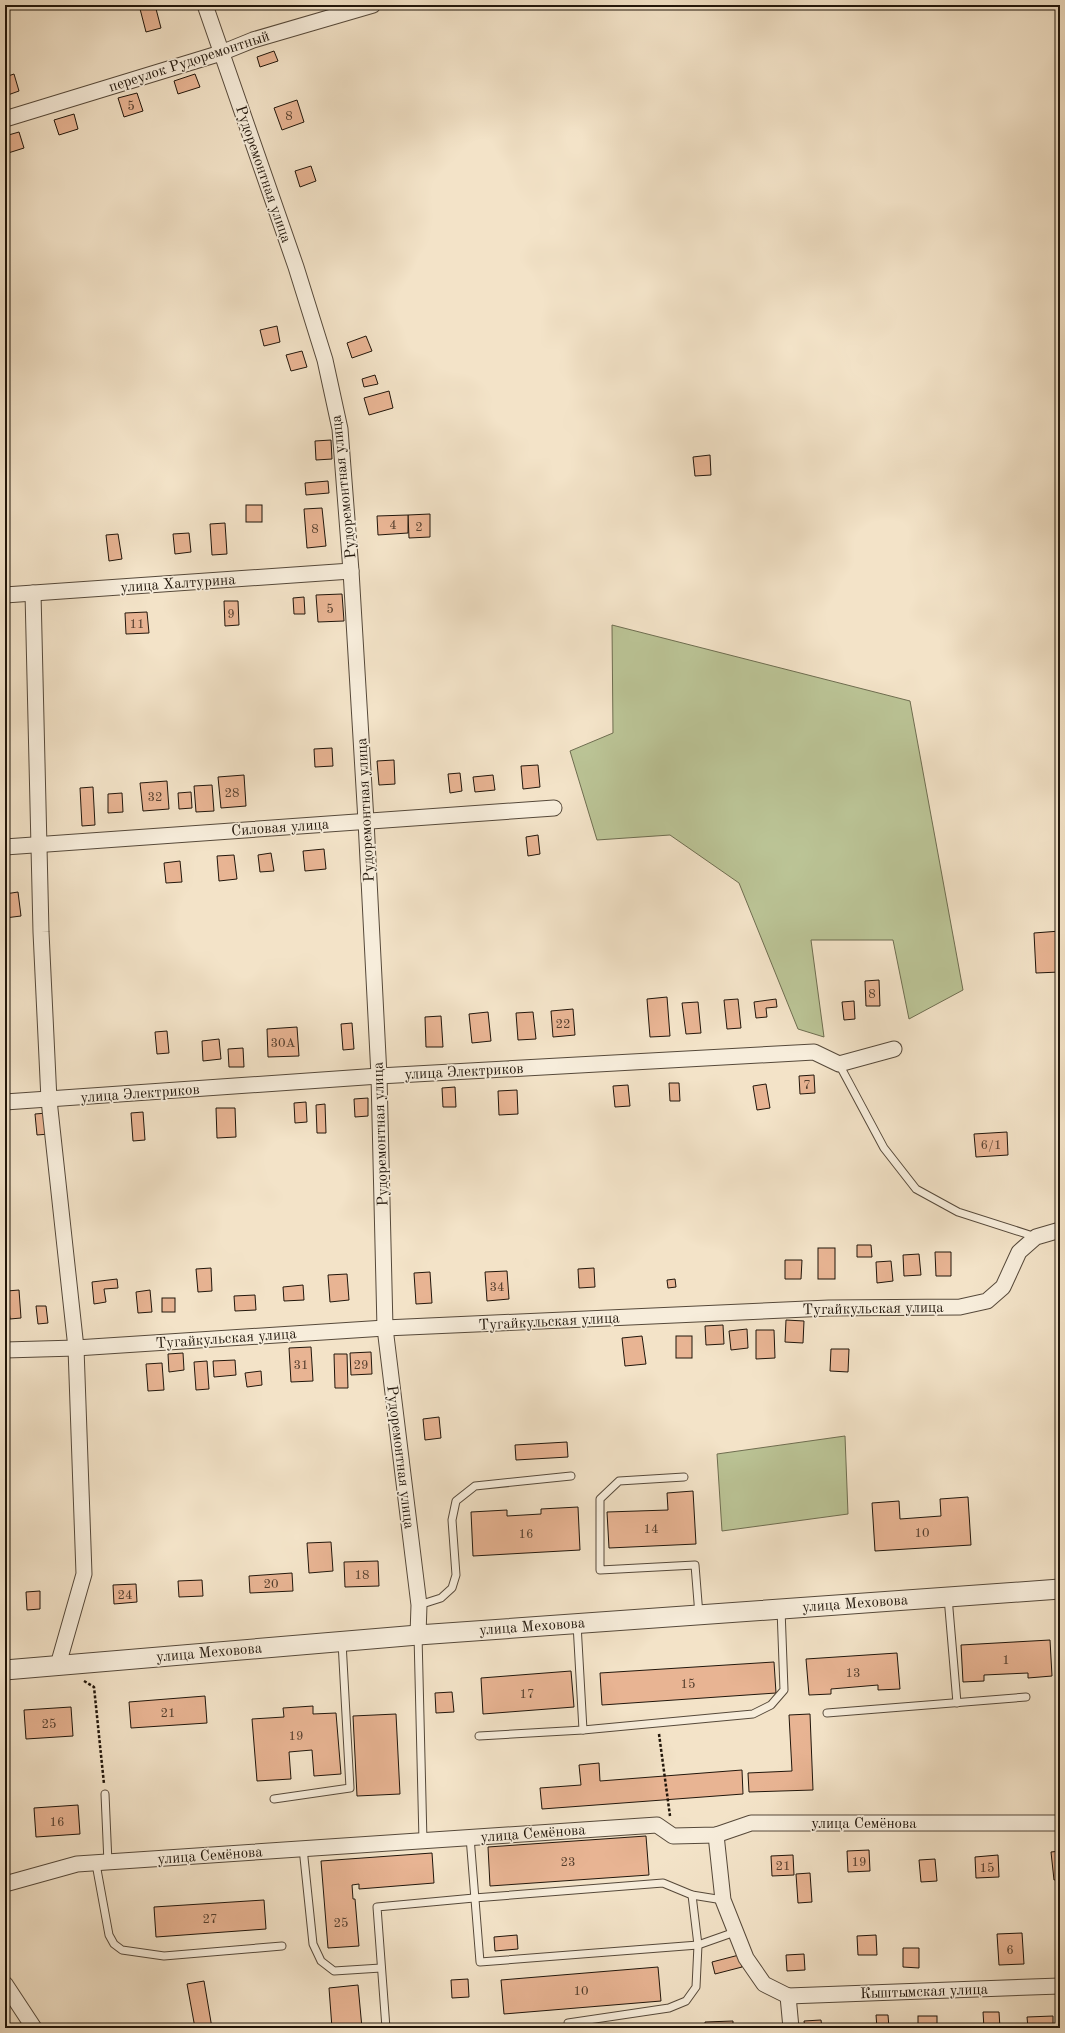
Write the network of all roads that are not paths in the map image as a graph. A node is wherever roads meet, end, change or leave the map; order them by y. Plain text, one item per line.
1 (205, 5) edge
2 (374, 5) edge
3 (221, 53) junction
4 (5, 119) edge
5 (351, 571) junction
6 (33, 593) junction
7 (5, 595) edge
8 (554, 808) dead end
9 (366, 821) junction
10 (39, 844) junction
11 (5, 847) edge
12 (894, 1049) dead end
13 (839, 1064) junction
14 (379, 1076) junction
15 (49, 1100) junction
16 (5, 1102) edge
17 (1060, 1230) edge
18 (1036, 1237) junction
19 (385, 1328) junction
20 (76, 1348) junction
21 (5, 1350) edge
22 (571, 1476) dead end
23 (684, 1477) dead end
24 (1060, 1589) edge
25 (948, 1597) junction
26 (419, 1605) junction
27 (781, 1609) junction
28 (698, 1615) junction
29 (577, 1623) junction
30 (418, 1635) junction
31 (342, 1642) junction
32 (58, 1665) junction
33 (5, 1670) edge
34 (1026, 1697) dead end
35 (957, 1702) junction
36 (827, 1713) dead end
37 (583, 1730) junction
38 (479, 1736) dead end
39 (104, 1794) road end
40 (274, 1799) dead end
41 (1060, 1823) edge
42 (716, 1835) junction
43 (470, 1837) junction
44 (423, 1841) junction
45 (304, 1848) junction
46 (102, 1863) junction
47 (5, 1884) edge
48 (692, 1896) junction
49 (474, 1898) junction
50 (723, 1900) junction
51 (736, 1932) junction
52 (698, 1945) junction
53 (282, 1946) dead end
54 (381, 1968) junction
55 (5, 1984) edge
56 (1060, 1986) edge
57 (788, 1996) junction
58 (568, 2023) dead end
59 (34, 2028) edge
60 (386, 2028) edge
61 (791, 2028) edge

1 - 3 street, Рудоремонтная улица
2 - 3 street, переулок Рудоремонтный
3 - 4 street, переулок Рудоремонтный
3 - 5 street, Рудоремонтная улица
5 - 6 street, улица Халтурина
5 - 9 street, Рудоремонтная улица
6 - 7 street, улица Халтурина
6 - 10 street
8 - 9 street, Силовая улица
9 - 10 street, Силовая улица
9 - 14 street, Рудоремонтная улица
10 - 11 street, Силовая улица
10 - 15 street
12 - 13 street
13 - 14 street, улица Электриков
13 - 18 lane
14 - 15 street, улица Электриков
14 - 19 street, Рудоремонтная улица
15 - 16 street, улица Электриков
15 - 20 street
17 - 18 street, Тугайкульская улица
18 - 19 street, Тугайкульская улица
19 - 20 street, Тугайкульская улица
19 - 26 street, Рудоремонтная улица
20 - 21 street, Тугайкульская улица
20 - 32 street
22 - 26 lane
23 - 28 lane
24 - 25 street, улица Меховова
25 - 27 street, улица Меховова
25 - 35 lane
26 - 30 street, Рудоремонтная улица
27 - 28 street, улица Меховова
27 - 37 lane
28 - 29 street, улица Меховова
29 - 30 street, улица Меховова
29 - 37 lane
30 - 31 street, улица Меховова
30 - 44 lane
31 - 32 street, улица Меховова
31 - 40 lane
32 - 33 street, улица Меховова
34 - 35 lane
35 - 36 lane
37 - 38 lane
39 - 46 lane
41 - 42 street, улица Семёнова
42 - 43 street, улица Семёнова
42 - 50 street
43 - 44 street, улица Семёнова
43 - 49 lane
44 - 45 street, улица Семёнова
45 - 46 street, улица Семёнова
45 - 54 lane
46 - 47 street, улица Семёнова
46 - 53 lane
48 - 49 lane
48 - 50 lane
48 - 52 lane
49 - 52 lane
49 - 54 lane
50 - 51 street
51 - 52 lane
51 - 57 street
52 - 58 lane
54 - 60 lane
55 - 59 street
56 - 57 street, Кыштымская улица
57 - 61 street

